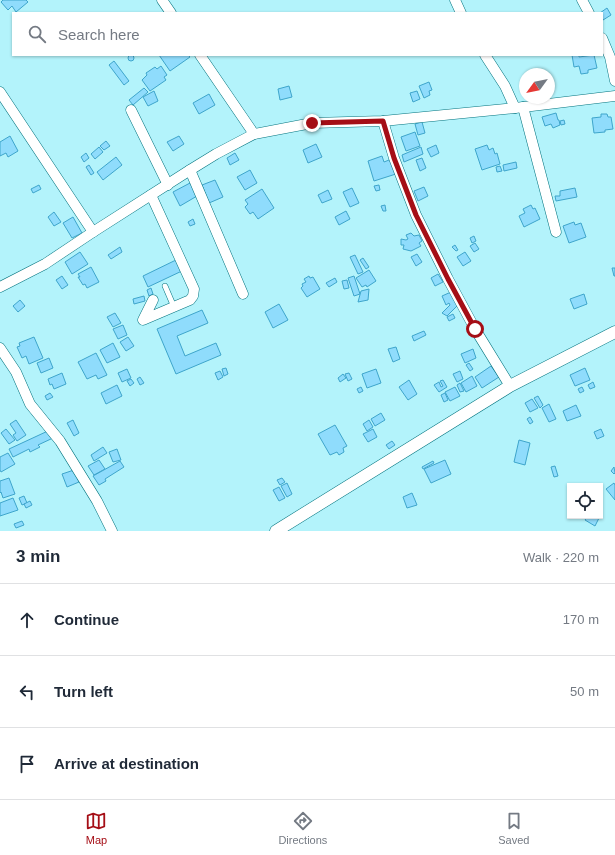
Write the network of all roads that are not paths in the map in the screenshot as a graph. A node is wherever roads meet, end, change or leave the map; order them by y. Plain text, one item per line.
1 (162, 0) edge
2 (455, 0) edge
3 (582, 0) edge
4 (170, 12) edge
5 (461, 12) edge
6 (588, 12) edge
7 (603, 40) edge
8 (201, 56) edge
9 (486, 56) edge
10 (615, 81) edge
11 (0, 92) edge
12 (615, 96) edge
13 (519, 107) junction
14 (131, 110) dead end
15 (383, 121) junction
16 (254, 134) junction
17 (190, 170) junction
18 (168, 184) junction
19 (151, 195) junction
20 (93, 232) junction
21 (556, 232) dead end
22 (165, 286) dead end
23 (0, 287) edge
24 (243, 294) dead end
25 (153, 300) dead end
26 (174, 307) junction
27 (615, 332) edge
28 (0, 348) edge
29 (510, 386) junction
30 (112, 531) edge
31 (276, 531) edge

1 - 4 street
2 - 5 street
3 - 6 street
7 - 10 street
8 - 16 street
9 - 13 street
11 - 20 street
12 - 13 street
13 - 15 street
13 - 21 street
14 - 18 street
15 - 16 street
15 - 29 street
16 - 17 street
17 - 18 street
17 - 24 street
18 - 19 street
19 - 20 street
19 - 26 street
20 - 23 street
22 - 26 lane
25 - 26 street
27 - 29 street
28 - 30 street
29 - 31 street

